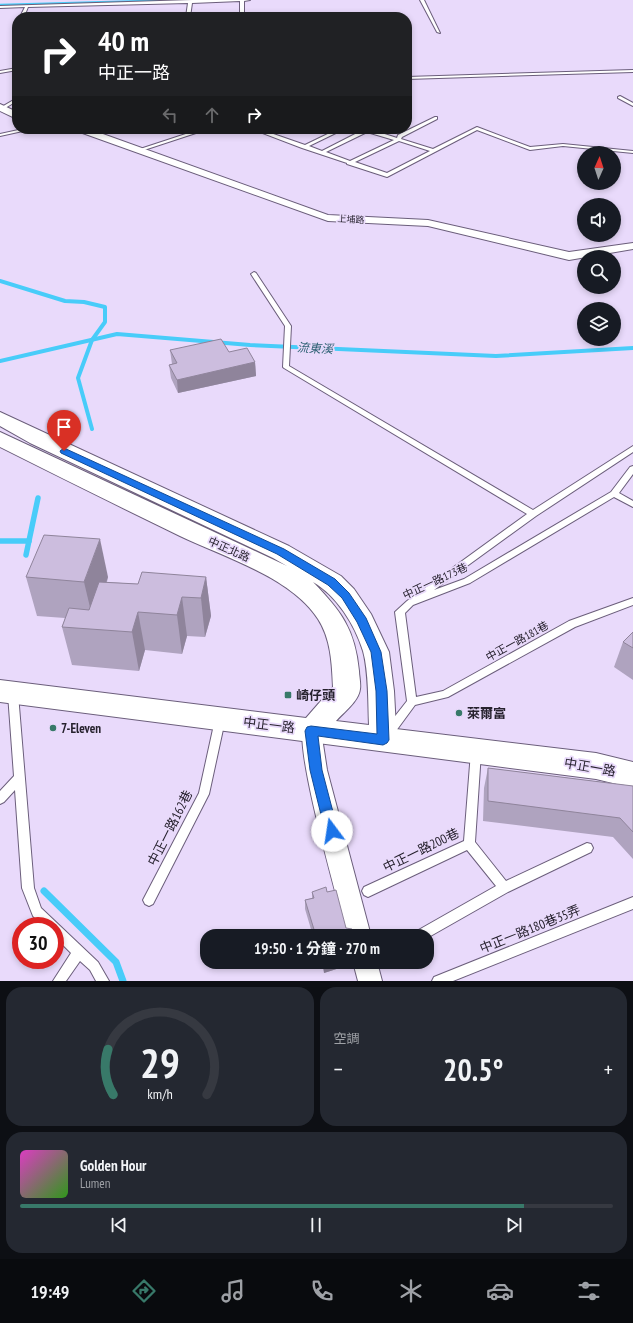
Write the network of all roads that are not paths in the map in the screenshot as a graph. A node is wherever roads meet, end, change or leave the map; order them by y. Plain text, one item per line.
1 (242, 0) edge
2 (248, 0) edge
3 (422, 0) edge
4 (190, 1) edge
5 (27, 6) junction
6 (0, 7) edge
7 (24, 12) edge
8 (189, 12) edge
9 (242, 12) edge
10 (439, 32) dead end
11 (12, 70) edge
12 (633, 71) edge
13 (0, 72) edge
14 (412, 78) edge
15 (620, 97) dead end
16 (12, 102) edge
17 (633, 105) edge
18 (1, 108) edge
19 (12, 114) edge
20 (435, 118) dead end
21 (412, 130) edge
22 (12, 133) edge
23 (94, 134) edge
24 (190, 134) edge
25 (268, 134) edge
26 (331, 134) edge
27 (357, 134) edge
28 (378, 134) edge
29 (404, 134) edge
30 (0, 135) edge
31 (398, 140) junction
32 (304, 147) junction
33 (138, 150) junction
34 (432, 150) junction
35 (633, 152) edge
36 (321, 153) junction
37 (349, 163) junction
38 (633, 246) edge
39 (254, 274) dead end
40 (0, 418) edge
41 (0, 439) edge
42 (633, 448) edge
43 (633, 469) edge
44 (614, 494) junction
45 (633, 504) edge
46 (533, 514) junction
47 (633, 600) edge
48 (410, 603) junction
49 (7, 692) edge
50 (412, 702) junction
51 (220, 719) junction
52 (311, 731) junction
53 (383, 740) junction
54 (476, 751) junction
55 (633, 775) edge
56 (19, 778) junction
57 (0, 799) edge
58 (469, 844) junction
59 (587, 848) dead end
60 (504, 888) junction
61 (368, 891) dead end
62 (149, 900) dead end
63 (633, 903) edge
64 (42, 917) edge
65 (357, 929) edge
66 (431, 929) edge
67 (64, 938) edge
68 (79, 952) junction
69 (367, 969) edge
70 (59, 981) edge
71 (103, 981) edge
72 (370, 981) edge
73 (438, 981) edge

1 - 2 lane
1 - 4 lane
1 - 9 lane
3 - 10 lane
4 - 5 lane
4 - 8 lane
5 - 6 lane
5 - 7 lane
11 - 13 lane
12 - 14 lane
15 - 17 lane
16 - 18 lane
18 - 19 street
20 - 21 lane
22 - 30 lane
23 - 33 street, 上埔路
24 - 33 lane
25 - 32 lane
26 - 32 lane
27 - 36 lane
28 - 31 lane
29 - 31 lane
31 - 34 lane
31 - 37 lane
32 - 36 lane
33 - 38 street, 上埔路
34 - 35 lane
34 - 37 lane
36 - 37 lane
39 - 46 lane
40 - 53 main road, 中正北路
41 - 52 main road, 中正北路
42 - 46 lane
43 - 44 lane, 中正一路173巷
44 - 45 lane
44 - 48 lane, 中正一路173巷
46 - 48 lane
47 - 50 lane, 中正一路181巷
48 - 50 lane, 中正一路173巷
49 - 51 main road, 中正一路
49 - 56 lane
50 - 53 lane
51 - 52 main road, 中正一路
51 - 62 lane, 中正一路162巷
52 - 53 main road, 中正一路
52 - 65 street
53 - 54 main road, 中正一路
54 - 55 main road, 中正一路
54 - 58 lane, 中正一路200巷
56 - 57 lane
56 - 64 lane
58 - 60 lane
58 - 61 lane, 中正一路200巷
59 - 60 lane
60 - 66 lane
63 - 73 lane, 中正一路180巷35弄
67 - 68 lane
68 - 70 lane
68 - 71 lane
69 - 72 street

